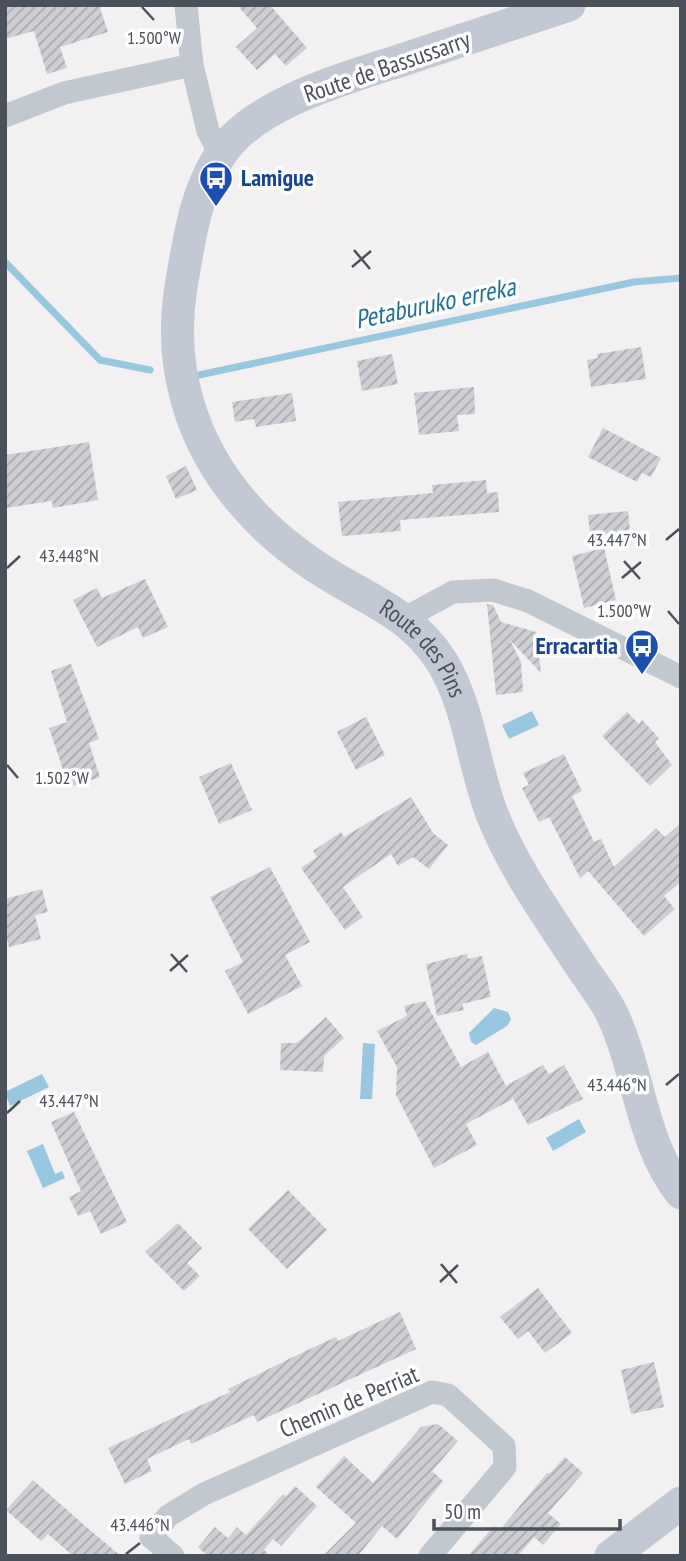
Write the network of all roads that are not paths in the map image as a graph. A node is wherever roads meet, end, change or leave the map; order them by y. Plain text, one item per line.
1 (186, 5) edge
2 (569, 5) edge
3 (192, 65) junction
4 (5, 116) edge
5 (220, 154) junction
6 (405, 618) junction
7 (681, 677) edge
8 (681, 1194) edge
9 (681, 1503) edge
10 (173, 1556) edge
11 (430, 1556) edge
12 (611, 1556) edge

1 - 3 street
2 - 5 street, Route de Bassussarry
3 - 4 street
3 - 5 street
5 - 6 street, Route des Pins
6 - 7 street
6 - 8 street, Route des Pins
9 - 12 street
10 - 11 street, Chemin de Perriat

